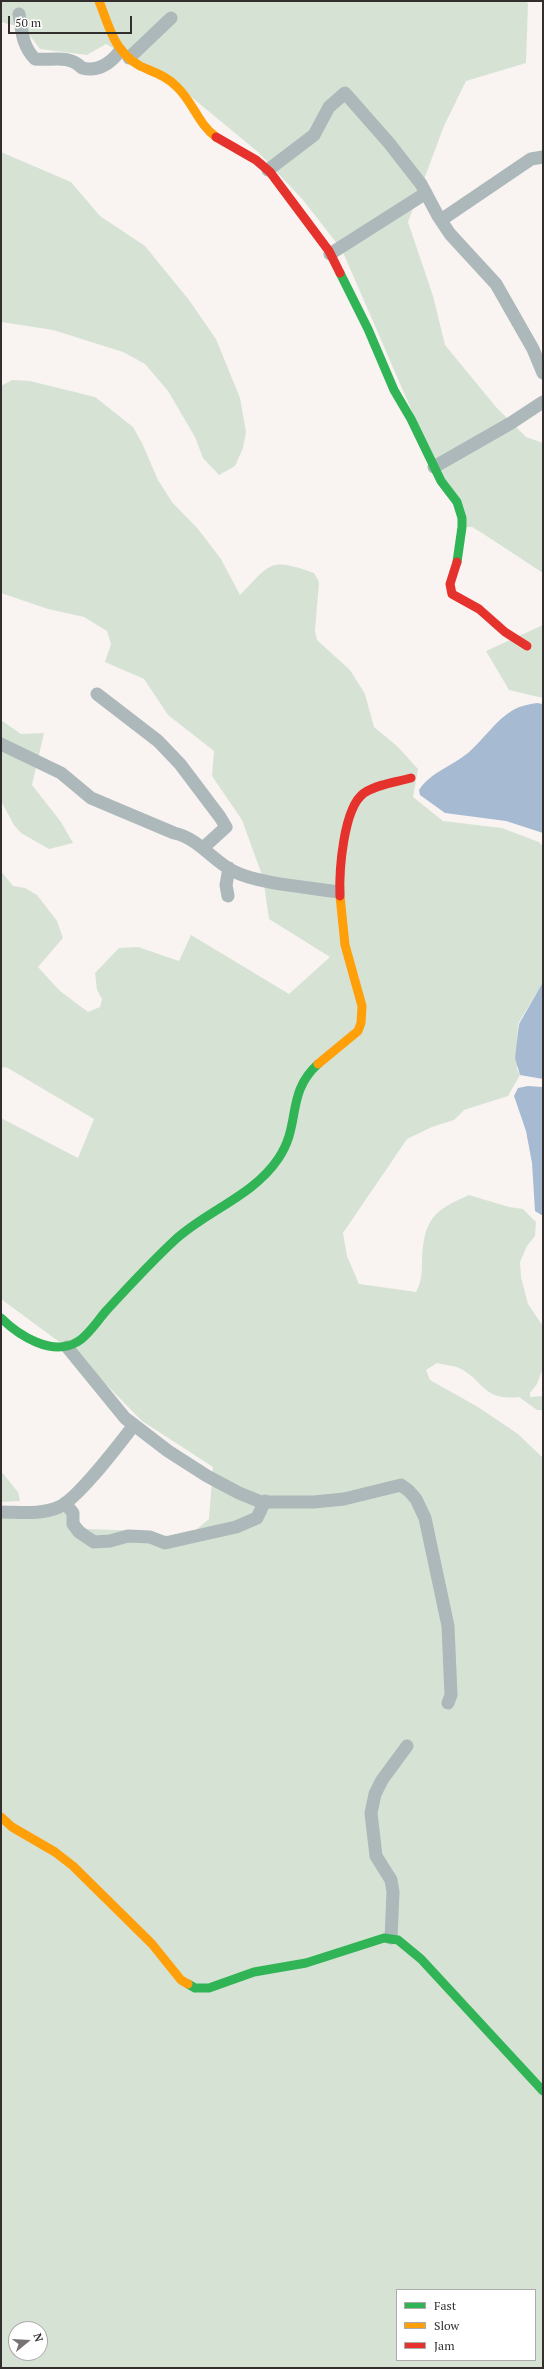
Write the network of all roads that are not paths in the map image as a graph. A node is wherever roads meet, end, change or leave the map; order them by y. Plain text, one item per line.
1 (99, 1) edge
2 (19, 14) dead end
3 (171, 18) dead end
4 (125, 54) junction
5 (543, 157) edge
6 (268, 170) junction
7 (426, 194) junction
8 (441, 220) junction
9 (330, 254) junction
10 (543, 374) edge
11 (543, 402) edge
12 (434, 467) junction
13 (528, 646) dead end
14 (97, 694) dead end
15 (1, 744) edge
16 (411, 778) dead end
17 (203, 848) junction
18 (229, 868) junction
19 (338, 892) junction
20 (228, 896) dead end
21 (1, 1318) edge
22 (68, 1347) junction
23 (134, 1425) junction
24 (265, 1501) junction
25 (65, 1503) junction
26 (1, 1512) edge
27 (448, 1702) dead end
28 (407, 1746) dead end
29 (1, 1817) edge
30 (391, 1938) junction
31 (543, 2091) edge

1 - 4 street
2 - 4 street
3 - 4 street
4 - 6 street
5 - 8 street
6 - 7 street
6 - 9 street
7 - 8 street
7 - 9 street
8 - 10 street
9 - 12 street
11 - 12 street
12 - 13 street
14 - 17 street
15 - 17 street
16 - 19 street
17 - 18 street
18 - 19 street
18 - 20 street
19 - 22 street
21 - 22 street
22 - 23 street
23 - 24 street
23 - 25 street
24 - 25 street
24 - 27 street
25 - 26 street
28 - 30 street
29 - 30 street
30 - 31 street

